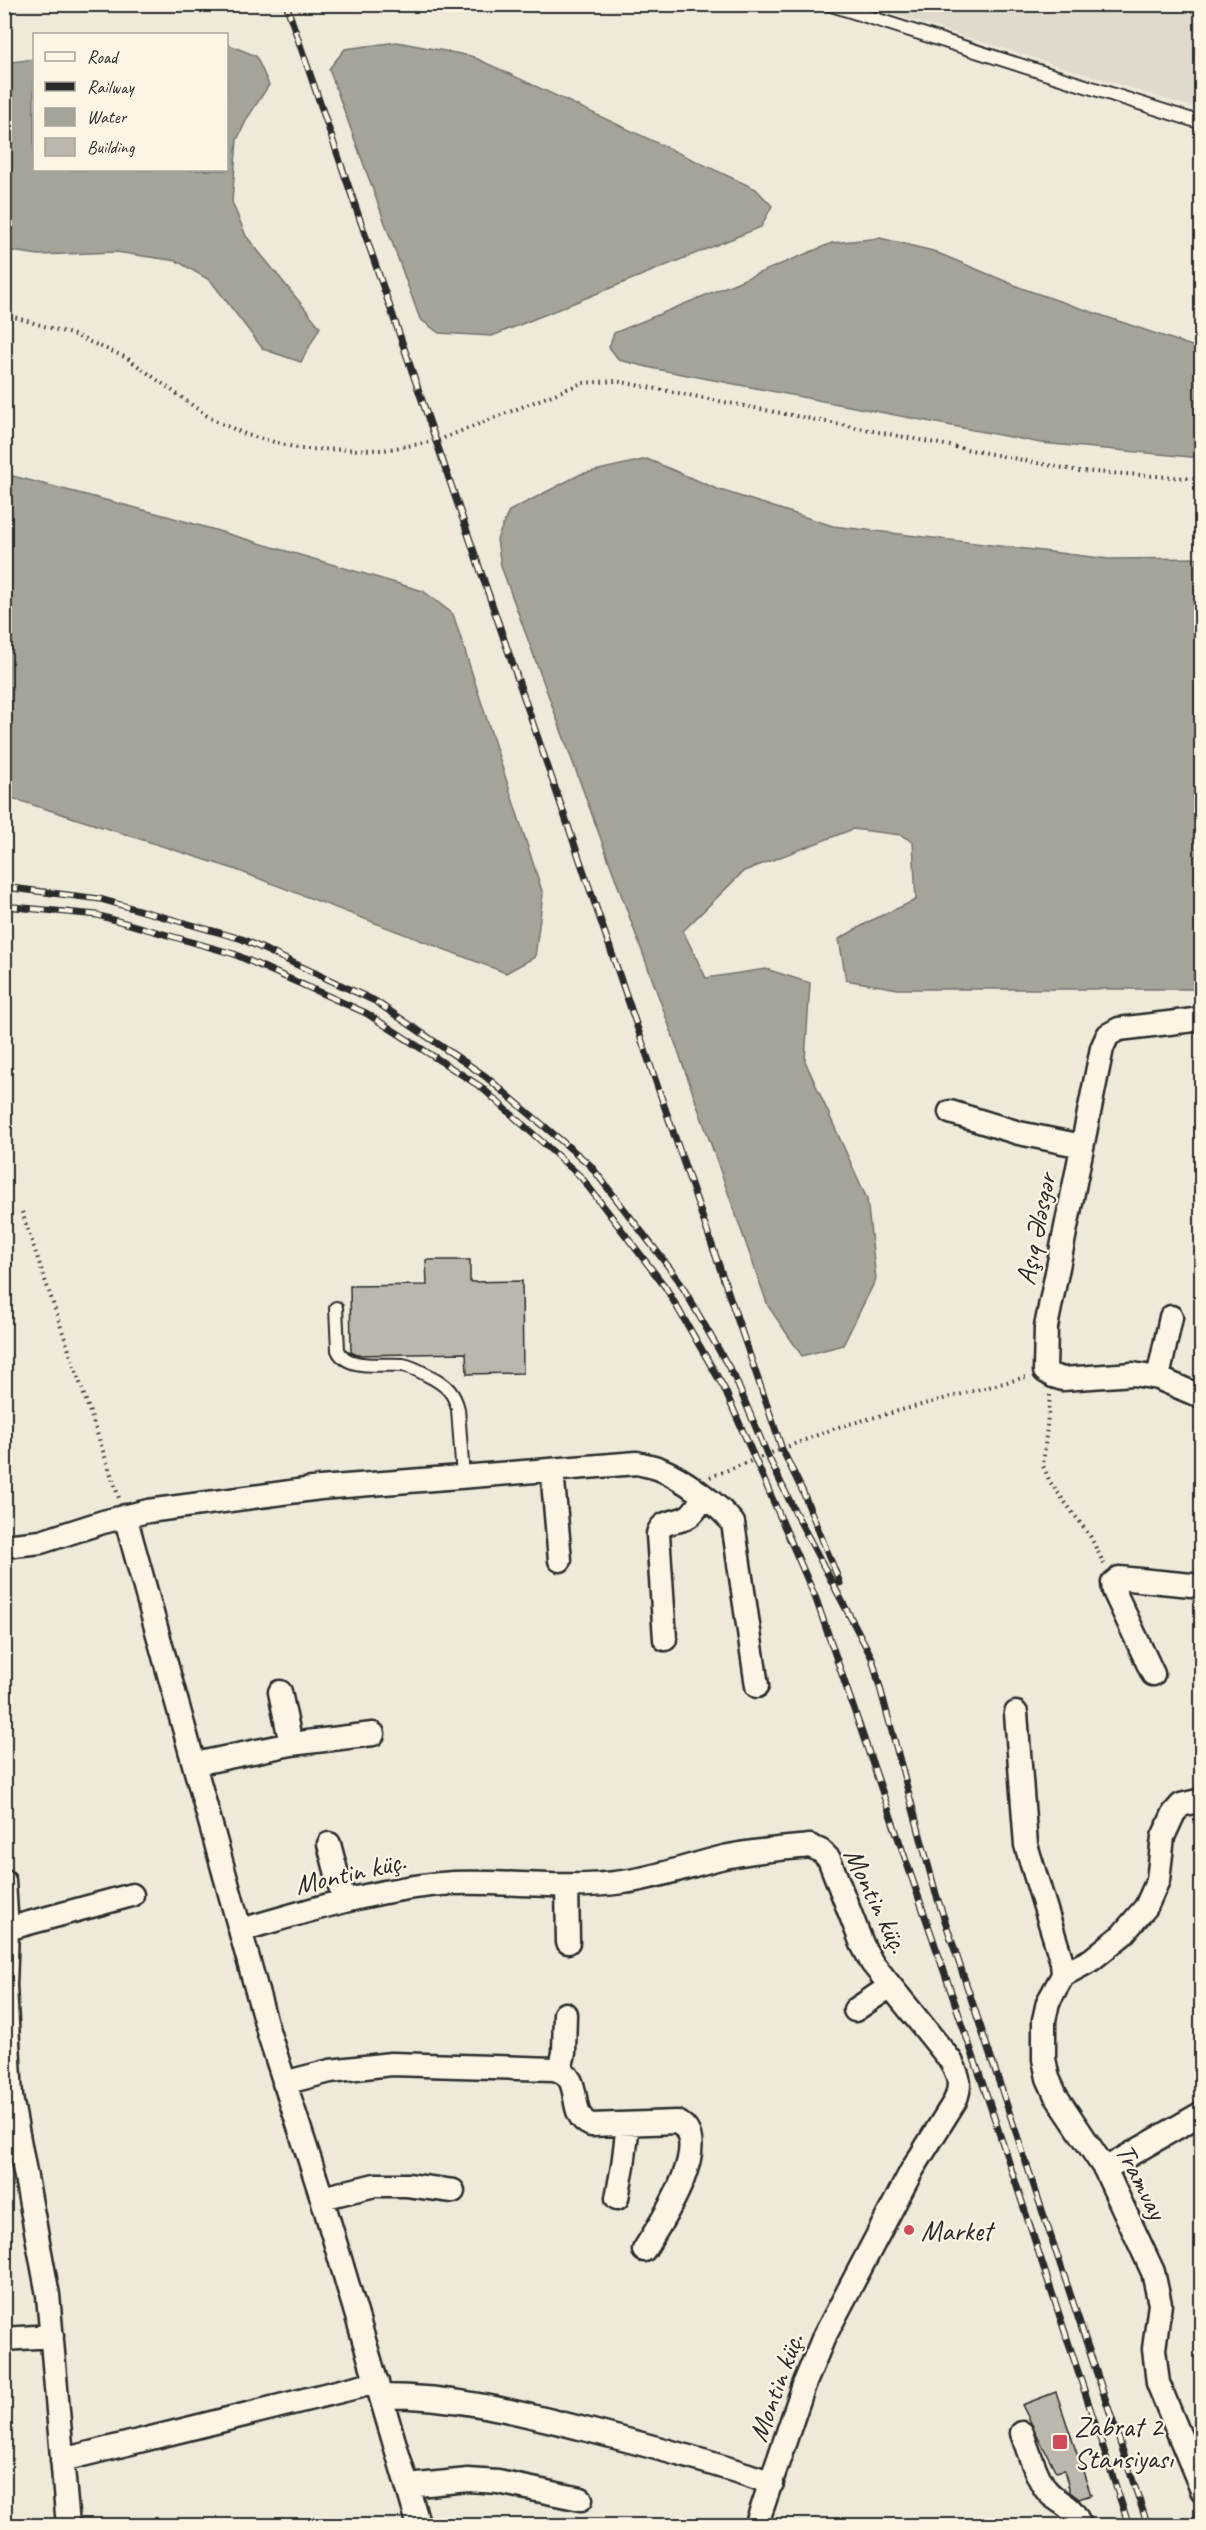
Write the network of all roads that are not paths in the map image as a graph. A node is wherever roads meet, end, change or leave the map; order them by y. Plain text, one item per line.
1 (828, 4) edge
2 (1202, 123) edge
3 (1202, 1019) edge
4 (950, 1112) dead end
5 (1082, 1146) junction
6 (336, 1308) dead end
7 (1171, 1317) dead end
8 (1158, 1378) junction
9 (1202, 1397) edge
10 (552, 1470) junction
11 (463, 1477) junction
12 (698, 1493) junction
13 (125, 1516) junction
14 (4, 1546) edge
15 (560, 1560) dead end
16 (1202, 1586) edge
17 (665, 1639) dead end
18 (1153, 1674) dead end
19 (757, 1686) dead end
20 (280, 1692) dead end
21 (1016, 1713) dead end
22 (373, 1734) dead end
23 (291, 1744) junction
24 (195, 1764) junction
25 (1202, 1800) edge
26 (329, 1844) dead end
27 (4, 1881) edge
28 (567, 1886) junction
29 (132, 1895) dead end
30 (344, 1901) junction
31 (7, 1929) junction
32 (241, 1930) junction
33 (568, 1942) dead end
34 (1062, 1976) junction
35 (889, 1987) junction
36 (855, 2010) dead end
37 (565, 2014) dead end
38 (560, 2070) junction
39 (284, 2083) junction
40 (1202, 2113) edge
41 (628, 2124) junction
42 (1105, 2169) junction
43 (453, 2191) dead end
44 (322, 2198) junction
45 (617, 2198) dead end
46 (644, 2250) dead end
47 (52, 2336) junction
48 (4, 2339) edge
49 (379, 2389) junction
50 (1022, 2433) dead end
51 (62, 2460) junction
52 (772, 2483) junction
53 (408, 2486) junction
54 (1202, 2490) edge
55 (581, 2499) dead end
56 (68, 2526) edge
57 (419, 2526) edge
58 (756, 2526) edge
59 (1080, 2526) edge

1 - 2 lane
3 - 5 street, Aşıq Ələsgər
4 - 5 street
5 - 8 street, Aşıq Ələsgər
6 - 11 lane
7 - 8 street
8 - 9 street
10 - 11 street
10 - 12 street
10 - 15 street
11 - 13 street
12 - 17 street
12 - 19 street
13 - 14 street
13 - 24 street
16 - 18 street
20 - 23 street
21 - 34 street
22 - 23 street
23 - 24 street
24 - 32 street
25 - 34 street
26 - 30 street
27 - 31 street
28 - 30 street, Montin küç.
28 - 33 street
28 - 35 street, Montin küç.
29 - 31 street
30 - 32 street, Montin küç.
31 - 47 street
32 - 39 street
34 - 42 street, Tramvay
35 - 36 street
35 - 52 street, Montin küç.
37 - 38 street
38 - 39 street
38 - 41 street
39 - 44 street
40 - 42 street
41 - 45 street
41 - 46 street
42 - 54 street, Tramvay
43 - 44 street
44 - 49 street
47 - 48 street
47 - 51 street
49 - 51 street
49 - 52 street
49 - 53 street
50 - 59 street
51 - 56 street
52 - 58 street, Montin küç.
53 - 55 street
53 - 57 street

